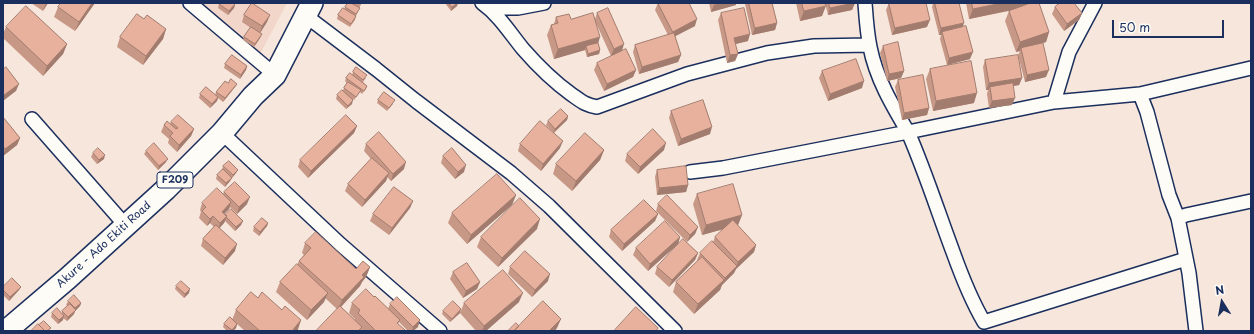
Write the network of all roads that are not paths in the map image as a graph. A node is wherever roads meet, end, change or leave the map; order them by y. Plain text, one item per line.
1 (190, 3) edge
2 (544, 3) edge
3 (865, 3) edge
4 (1095, 3) edge
5 (485, 6) edge
6 (309, 10) edge
7 (869, 45) junction
8 (1251, 68) edge
9 (275, 74) junction
10 (1140, 94) junction
11 (1054, 102) junction
12 (32, 119) dead end
13 (908, 132) junction
14 (222, 133) junction
15 (690, 172) dead end
16 (1251, 201) edge
17 (1178, 218) junction
18 (126, 226) junction
19 (1186, 259) junction
20 (980, 327) edge
21 (6, 331) edge
22 (440, 331) edge
23 (675, 331) edge
24 (1196, 331) edge

1 - 9 street
2 - 5 street
3 - 7 street
4 - 11 street
5 - 7 street
6 - 9 main road, Akure - Ado Ekiti Road / F209
6 - 23 street
7 - 13 street
8 - 10 street
9 - 14 main road, Akure - Ado Ekiti Road / F209
10 - 11 street
10 - 17 street
11 - 13 street
12 - 18 street
13 - 15 street
13 - 20 street
14 - 18 main road, Akure - Ado Ekiti Road / F209
14 - 22 street
16 - 17 street
17 - 19 street
18 - 21 main road, Akure - Ado Ekiti Road / F209
19 - 20 street
19 - 24 street

